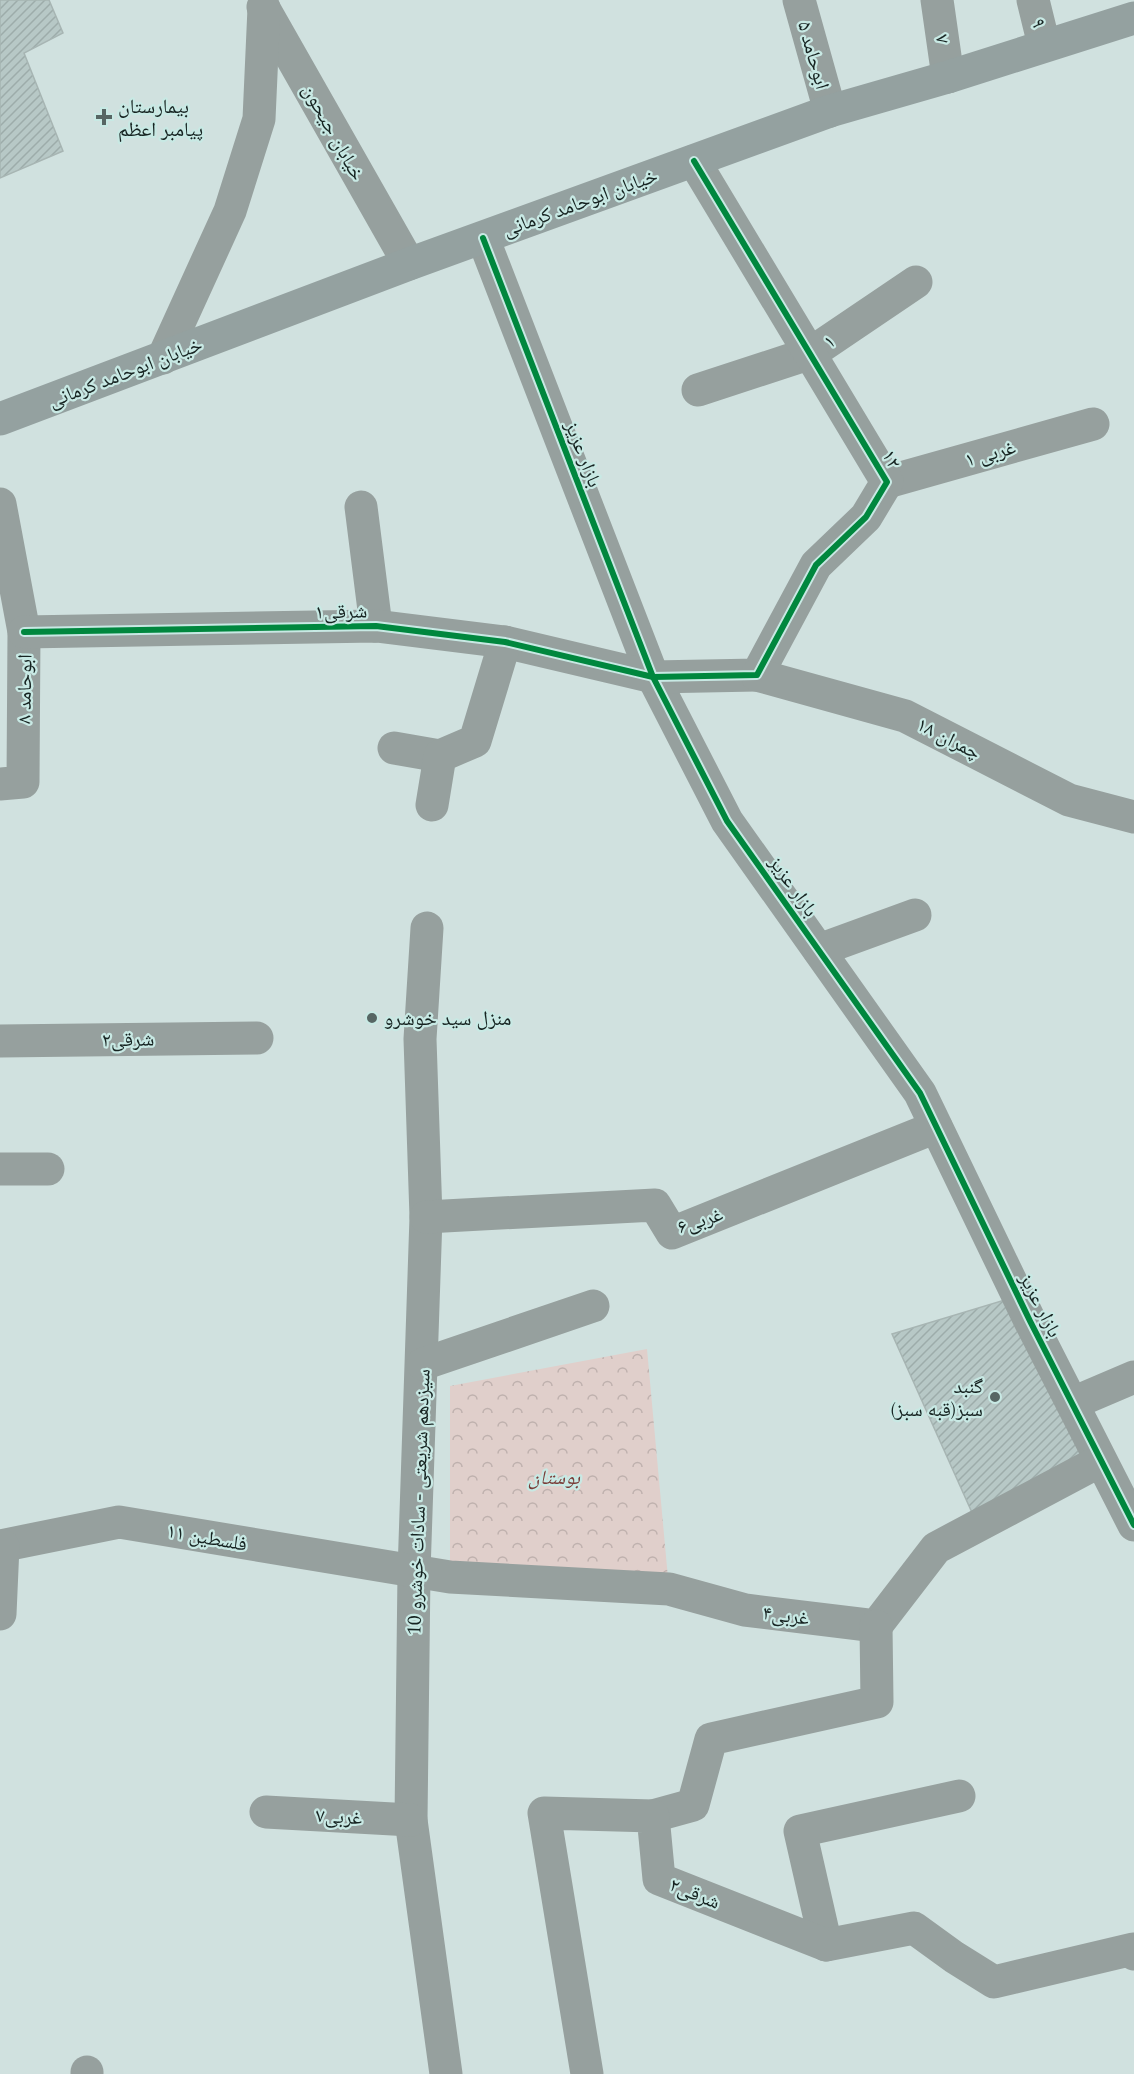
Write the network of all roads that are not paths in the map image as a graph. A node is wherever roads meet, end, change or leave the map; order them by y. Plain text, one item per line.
1 (799, 0) edge
2 (937, 0) edge
3 (1034, 0) edge
4 (262, 4) edge
5 (1134, 18) edge
6 (1044, 45) junction
7 (948, 77) junction
8 (830, 111) junction
9 (694, 161) junction
10 (483, 238) junction
11 (409, 264) junction
12 (916, 282) dead end
13 (812, 353) junction
14 (163, 358) junction
15 (698, 390) dead end
16 (0, 419) edge
17 (1094, 424) dead end
18 (887, 482) junction
19 (361, 507) dead end
20 (1, 517) edge
21 (376, 626) junction
22 (24, 632) junction
23 (505, 642) junction
24 (757, 675) junction
25 (653, 677) junction
26 (394, 748) dead end
27 (440, 756) junction
28 (0, 784) edge
29 (432, 805) dead end
30 (1134, 817) edge
31 (915, 915) dead end
32 (427, 928) dead end
33 (819, 950) junction
34 (257, 1038) dead end
35 (0, 1041) edge
36 (936, 1127) junction
37 (0, 1169) edge
38 (48, 1169) dead end
39 (426, 1217) junction
40 (593, 1306) dead end
41 (423, 1364) junction
42 (1134, 1377) edge
43 (1073, 1403) junction
44 (1100, 1461) junction
45 (1134, 1525) edge
46 (2, 1546) edge
47 (414, 1572) junction
48 (0, 1614) edge
49 (876, 1626) junction
50 (959, 1796) dead end
51 (266, 1812) dead end
52 (653, 1816) junction
53 (411, 1820) junction
54 (826, 1945) junction
55 (1134, 1954) edge
56 (446, 2074) edge
57 (587, 2074) edge

1 - 8 street, ابوحامد ۵
2 - 7 street, ۷
3 - 6 street, ۹
4 - 11 street, خیابان جیحون
4 - 14 street
5 - 6 main road, خیابان ابوحامد کرمانی
6 - 7 main road, خیابان ابوحامد کرمانی
7 - 8 main road, خیابان ابوحامد کرمانی
8 - 9 main road, خیابان ابوحامد کرمانی
9 - 10 main road, خیابان ابوحامد کرمانی
9 - 13 street, ۱۲
10 - 11 main road, خیابان ابوحامد کرمانی
10 - 25 street, بازار عزیز
11 - 14 main road, خیابان ابوحامد کرمانی
12 - 13 street, ۱
13 - 15 street, ۱
13 - 18 street, ۱۲
14 - 16 main road, خیابان ابوحامد کرمانی
17 - 18 street, ۱ غربی
18 - 24 street, ۱۲
19 - 21 street
20 - 22 street, ابوحامد ۸
21 - 22 street, شرقی۱
21 - 23 street, شرقی۱
22 - 28 street, ابوحامد ۸
23 - 25 street, شرقی۱
23 - 27 street
24 - 25 street
24 - 30 street, چمران ۱۸
25 - 33 street, بازار عزیز
26 - 27 street
27 - 29 street
31 - 33 street
32 - 39 street, سیزدهم شریعتی - سادات خوشرو 10
33 - 36 street, بازار عزیز
34 - 35 street, شرقی۲
36 - 39 street, غربی۶
36 - 43 street, بازار عزیز
37 - 38 street
39 - 41 street, سیزدهم شریعتی - سادات خوشرو 10
40 - 41 street
41 - 47 street, سیزدهم شریعتی - سادات خوشرو 10
42 - 43 street
43 - 44 street, بازار عزیز
44 - 45 street, بازار عزیز
44 - 49 street
46 - 47 street, فلسطین ۱۱
46 - 48 street
47 - 49 street, غربی۴
47 - 53 street, سیزدهم شریعتی - سادات خوشرو 10
49 - 52 street
50 - 54 street
51 - 53 street, غربی۷
52 - 54 street, شرقی۲
52 - 57 street
53 - 56 street, سیزدهم شریعتی - سادات خوشرو 10
54 - 55 street

